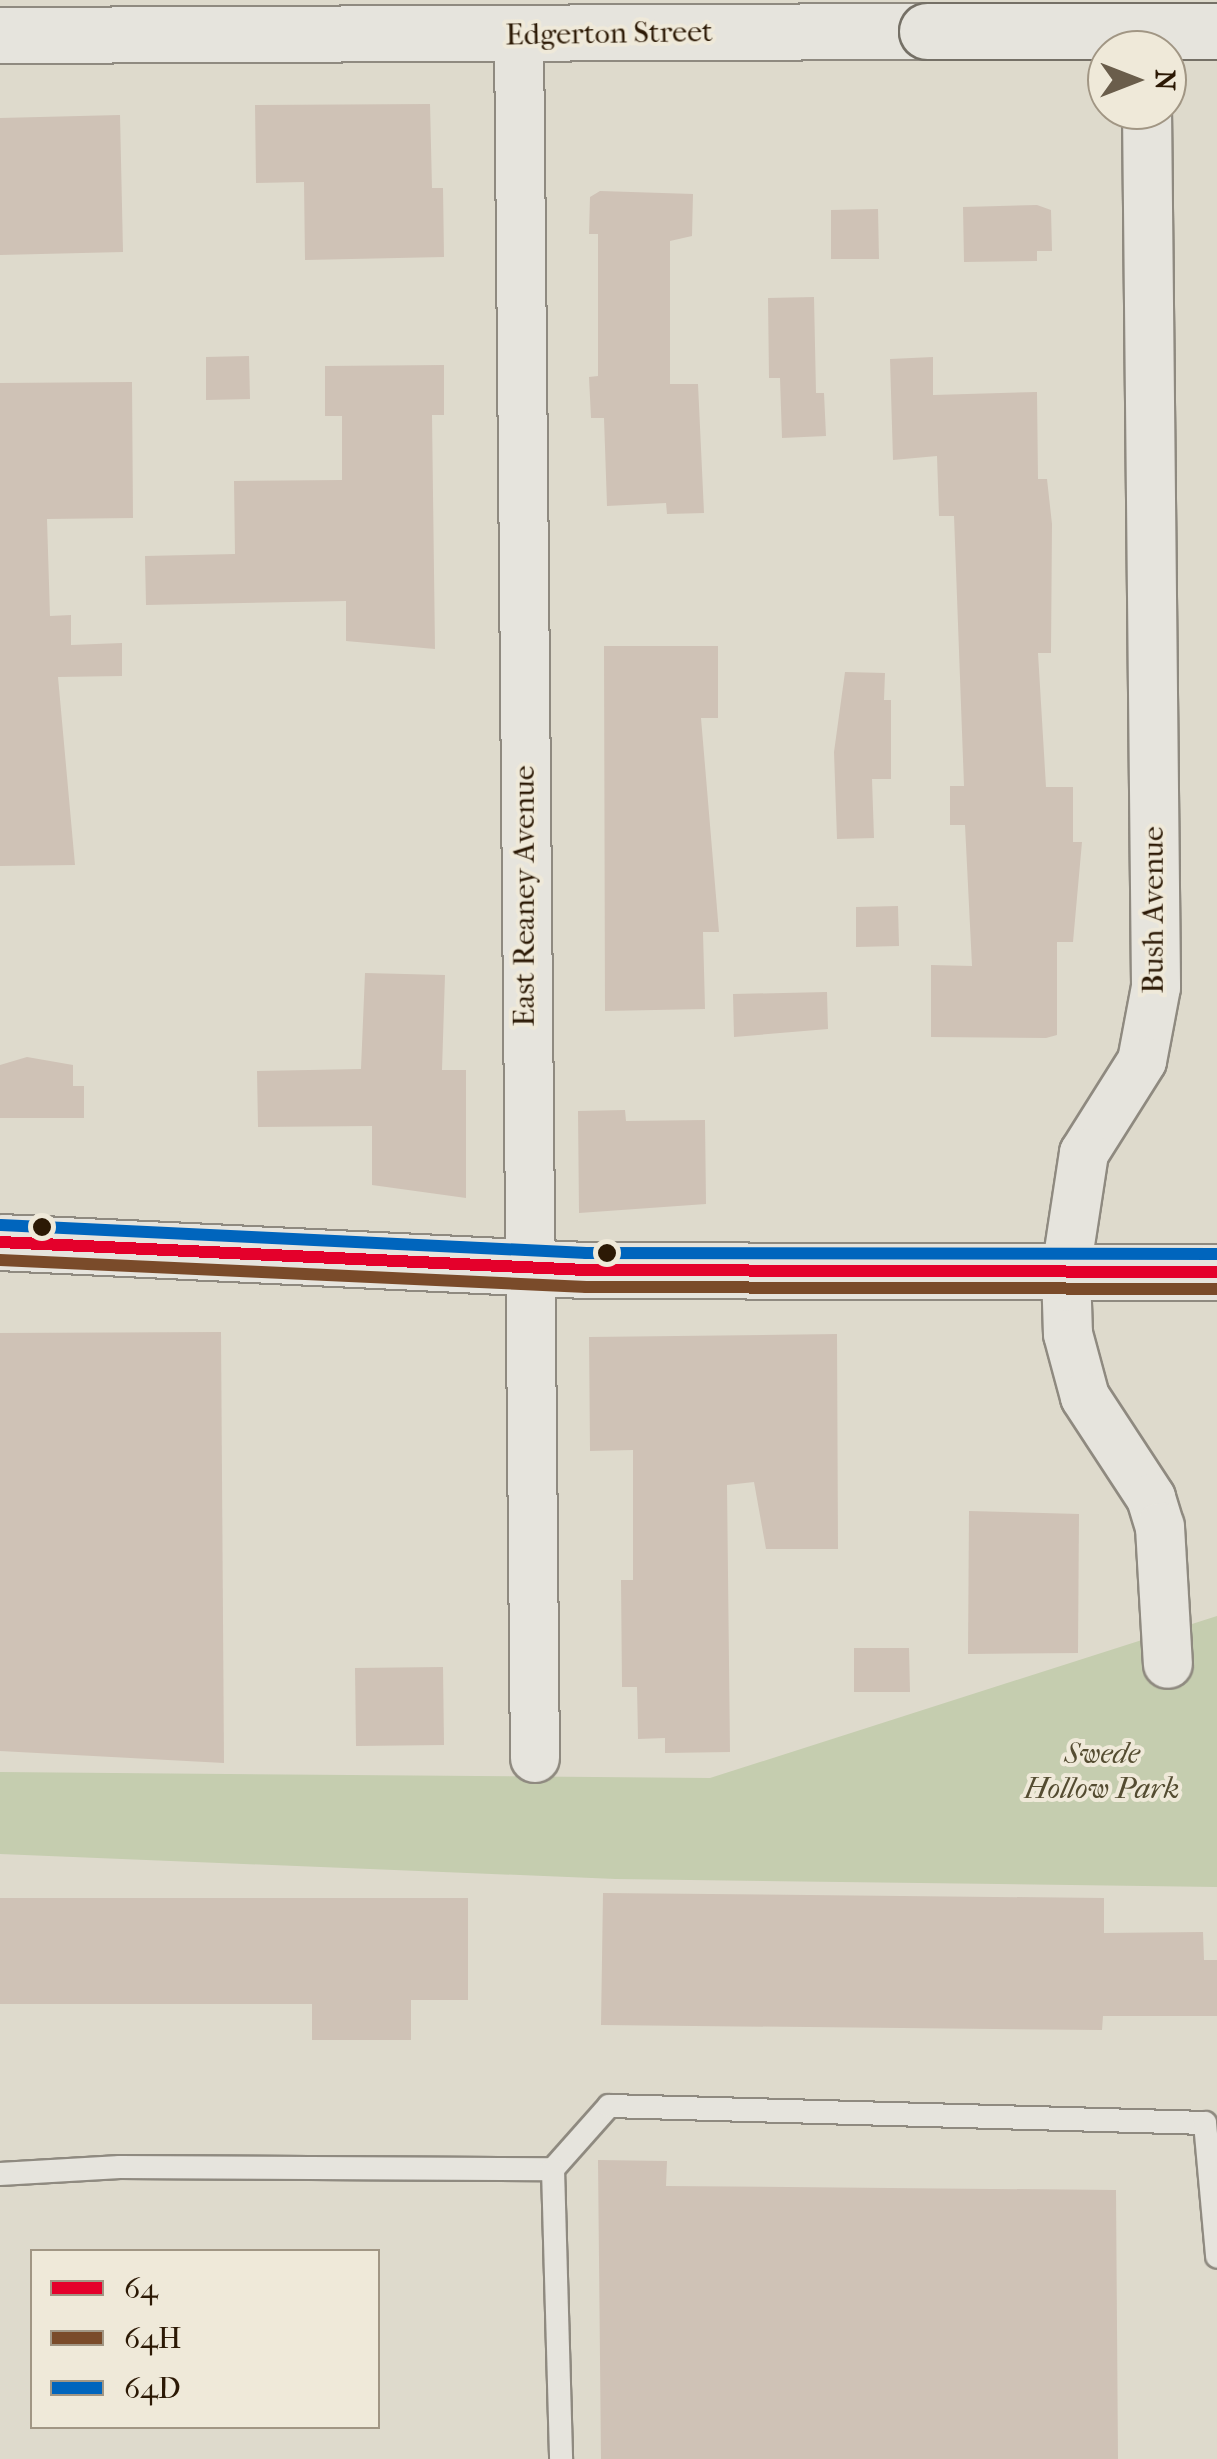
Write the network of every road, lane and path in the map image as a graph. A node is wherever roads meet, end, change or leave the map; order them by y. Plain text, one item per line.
1 (1144, 0) edge
2 (1145, 30) edge
3 (1217, 31) edge
4 (0, 35) edge
5 (519, 35) junction
6 (1146, 130) edge
7 (0, 1242) edge
8 (528, 1268) junction
9 (1066, 1271) junction
10 (1217, 1272) edge
11 (1168, 1664) dead end
12 (535, 1758) dead end
13 (553, 2170) junction
14 (0, 2174) edge
15 (1217, 2256) edge
16 (561, 2459) edge

1 - 2 street
3 - 5 street, Edgerton Street, bridge
4 - 5 street, Edgerton Street
5 - 8 street, East Reaney Avenue
6 - 9 street, Bush Avenue
7 - 8 street
8 - 9 street
8 - 12 street, East Reaney Avenue
9 - 10 street
9 - 11 street, Bush Avenue
13 - 14 lane
13 - 15 lane
13 - 16 lane

